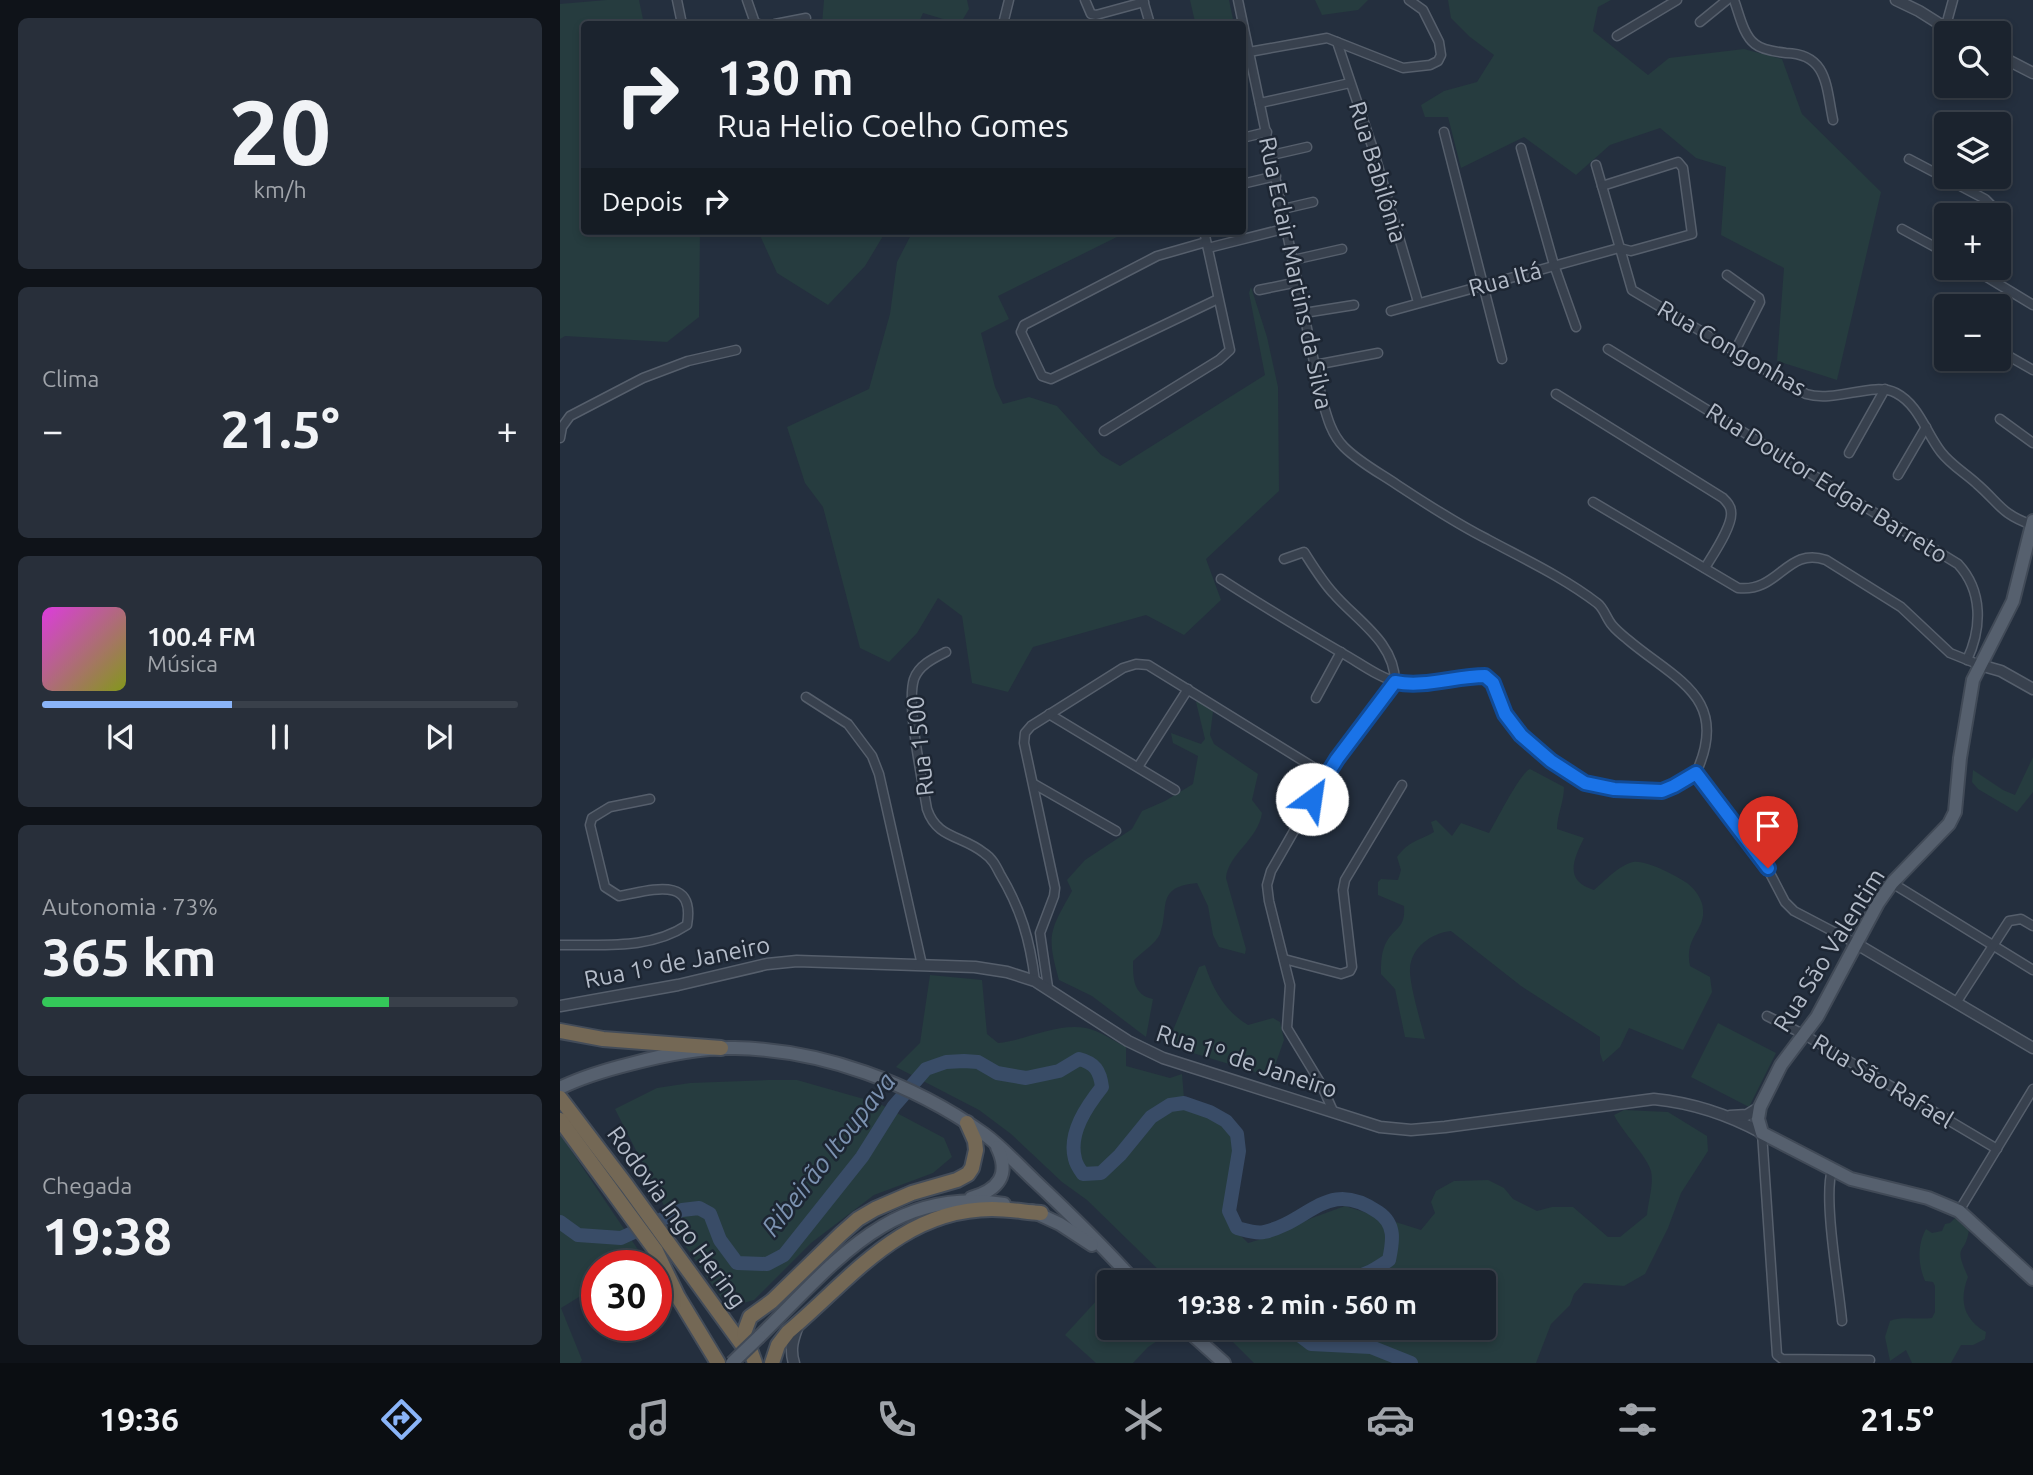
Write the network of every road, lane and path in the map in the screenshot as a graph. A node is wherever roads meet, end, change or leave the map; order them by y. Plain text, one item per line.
1 (677, 0) edge
2 (747, 0) edge
3 (1009, 0) edge
4 (1085, 0) edge
5 (1239, 0) edge
6 (1409, 0) edge
7 (1677, 0) edge
8 (1727, 0) edge
9 (1734, 0) edge
10 (1896, 0) edge
11 (1953, 0) edge
12 (1143, 1) edge
13 (806, 18) dead end
14 (681, 21) edge
15 (754, 21) edge
16 (790, 21) edge
17 (1004, 21) edge
18 (1149, 21) edge
19 (1243, 21) edge
20 (1934, 21) edge
21 (1951, 21) edge
22 (1700, 22) dead end
23 (1246, 33) edge
24 (1617, 36) dead end
25 (1337, 42) junction
26 (1250, 52) junction
27 (2011, 62) edge
28 (2033, 73) edge
29 (1350, 83) junction
30 (1260, 103) junction
31 (1833, 120) dead end
32 (1267, 132) junction
33 (1444, 132) dead end
34 (1246, 137) edge
35 (1307, 147) dead end
36 (1521, 148) dead end
37 (1272, 155) junction
38 (1909, 159) dead end
39 (1596, 165) dead end
40 (1276, 176) junction
41 (1246, 183) edge
42 (1602, 186) junction
43 (1313, 202) dead end
44 (1988, 203) edge
45 (1283, 209) junction
46 (1287, 228) junction
47 (1902, 229) dead end
48 (1205, 235) edge
49 (1207, 245) junction
50 (1934, 246) edge
51 (1619, 248) junction
52 (1342, 249) dead end
53 (1293, 260) junction
54 (1554, 265) junction
55 (1727, 275) dead end
56 (1992, 280) edge
57 (1298, 282) junction
58 (1483, 285) junction
59 (1259, 290) dead end
60 (1218, 299) junction
61 (1418, 302) junction
62 (1354, 305) dead end
63 (2033, 305) edge
64 (1391, 311) dead end
65 (1304, 313) junction
66 (1576, 327) dead end
67 (736, 349) dead end
68 (1608, 349) dead end
69 (1735, 351) junction
70 (1378, 353) dead end
71 (2011, 357) edge
72 (1502, 359) dead end
73 (1315, 365) junction
74 (2033, 370) edge
75 (1885, 389) junction
76 (1556, 394) dead end
77 (2000, 419) dead end
78 (1926, 427) junction
79 (1104, 432) dead end
80 (560, 438) edge
81 (2033, 443) edge
82 (1849, 453) dead end
83 (1898, 475) dead end
84 (1593, 502) dead end
85 (2033, 523) edge
86 (1284, 559) dead end
87 (1705, 568) junction
88 (1221, 579) dead end
89 (946, 652) dead end
90 (1341, 652) junction
91 (1967, 660) junction
92 (1980, 665) junction
93 (1395, 682) junction
94 (1188, 689) junction
95 (2033, 689) edge
96 (806, 697) dead end
97 (1316, 698) dead end
98 (1049, 714) junction
99 (1138, 767) junction
100 (1696, 773) junction
101 (1326, 775) junction
102 (1034, 784) junction
103 (1402, 785) dead end
104 (1175, 790) dead end
105 (650, 799) dead end
106 (1116, 831) dead end
107 (1892, 883) junction
108 (2033, 926) edge
109 (1856, 943) junction
110 (560, 945) edge
111 (1993, 945) junction
112 (1284, 959) junction
113 (922, 965) junction
114 (2033, 970) edge
115 (1035, 981) junction
116 (1048, 987) junction
117 (1956, 1003) junction
118 (560, 1006) edge
119 (1767, 1016) dead end
120 (560, 1031) edge
121 (1803, 1034) junction
122 (721, 1048) junction
123 (2033, 1048) edge
124 (2033, 1089) edge
125 (561, 1091) edge
126 (1760, 1107) junction
127 (1333, 1111) junction
128 (1730, 1116) junction
129 (560, 1120) edge
130 (967, 1123) junction
131 (1762, 1133) junction
132 (993, 1141) junction
133 (1997, 1149) junction
134 (1832, 1170) junction
135 (621, 1190) junction
136 (964, 1200) junction
137 (1959, 1211) junction
138 (1041, 1213) junction
139 (1120, 1270) edge
140 (1124, 1270) edge
141 (2033, 1279) edge
142 (800, 1321) junction
143 (1842, 1321) dead end
144 (1198, 1340) edge
145 (1870, 1360) dead end
146 (718, 1363) edge
147 (732, 1363) edge
148 (755, 1363) edge
149 (772, 1363) edge
150 (794, 1363) edge
151 (1224, 1363) edge

1 - 14 street
2 - 15 street
3 - 17 street
4 - 12 street
5 - 19 street, Rua Eclair Martins da Silva
6 - 25 street
7 - 24 street
8 - 22 street
9 - 31 street
10 - 20 street
11 - 21 street
12 - 18 street
13 - 16 street
23 - 26 street, Rua Eclair Martins da Silva
25 - 26 street
25 - 29 street, Rua Babilônia
26 - 30 street, Rua Eclair Martins da Silva
27 - 28 street
29 - 30 street
29 - 61 street, Rua Babilônia
30 - 32 street, Rua Eclair Martins da Silva
32 - 34 street
32 - 37 street, Rua Eclair Martins da Silva
33 - 58 street
35 - 37 street
36 - 54 street
37 - 40 street, Rua Eclair Martins da Silva
38 - 44 street
39 - 42 street, Rua Congonhas
40 - 41 street
40 - 45 street, Rua Eclair Martins da Silva
42 - 51 street, Rua Congonhas
42 - 51 street, Rua Itá
43 - 45 street
45 - 46 street, Rua Eclair Martins da Silva
46 - 49 street
46 - 53 street, Rua Eclair Martins da Silva
47 - 50 street
48 - 49 street
49 - 60 street
49 - 60 street
51 - 54 street, Rua Itá
51 - 69 street, Rua Congonhas
52 - 53 street
53 - 57 street, Rua Eclair Martins da Silva
54 - 58 street, Rua Itá
54 - 66 street
55 - 69 street
56 - 63 street
57 - 59 street
57 - 65 street, Rua Eclair Martins da Silva
58 - 61 street, Rua Itá
58 - 72 street
60 - 79 street
61 - 64 street, Rua Itá
62 - 65 street
65 - 73 street, Rua Eclair Martins da Silva
67 - 80 street
68 - 91 street, Rua Doutor Edgar Barreto
69 - 75 street, Rua Congonhas
70 - 73 street
71 - 74 street
73 - 100 street, Rua Eclair Martins da Silva
75 - 78 street
75 - 82 street
76 - 87 street
77 - 81 street
78 - 83 street
78 - 85 street
84 - 87 street
85 - 92 main road, Rua São Valentim
86 - 93 street
87 - 91 street
88 - 90 street
89 - 115 street, Rua 1500
90 - 93 street
90 - 97 street
91 - 92 street
92 - 95 street
92 - 107 main road, Rua São Valentim
93 - 100 street
93 - 101 street
94 - 98 street
94 - 99 street
94 - 101 street
96 - 113 street
98 - 99 street
98 - 102 street
99 - 104 street
100 - 109 street
101 - 112 street
102 - 106 street
102 - 116 street
103 - 112 street
105 - 110 street
107 - 109 main road, Rua São Valentim
107 - 111 street
108 - 111 street
109 - 117 street
109 - 121 main road, Rua São Valentim
111 - 114 street
111 - 117 street
112 - 127 street
113 - 115 street, Rua 1º de Janeiro
113 - 118 street, Rua 1º de Janeiro
115 - 116 street, Rua 1º de Janeiro
116 - 127 street, Rua 1º de Janeiro
117 - 123 street
119 - 121 street, Rua São Rafael
120 - 122 highway
121 - 126 main road, Rua São Valentim
121 - 133 street, Rua São Rafael
122 - 125 main road
122 - 130 main road
124 - 133 street
125 - 135 highway, Rodovia Ingo Hering
126 - 128 street
126 - 131 main road
127 - 128 street, Rua 1º de Janeiro
128 - 131 street, Rua 1º de Janeiro
129 - 135 highway, Rodovia Ingo Hering
130 - 132 main road
130 - 148 highway
131 - 134 main road, Rua 1º de Janeiro
131 - 145 street
132 - 136 main road
132 - 140 main road
133 - 137 street
134 - 137 main road, Rua 1º de Janeiro
134 - 143 street
135 - 146 highway, Rodovia Ingo Hering
135 - 148 highway, Rodovia Ingo Hering
136 - 138 main road
136 - 147 main road, bridge
137 - 141 main road, Rua 1º de Janeiro
138 - 139 main road
138 - 142 highway
142 - 149 highway
142 - 150 street
144 - 151 main road

